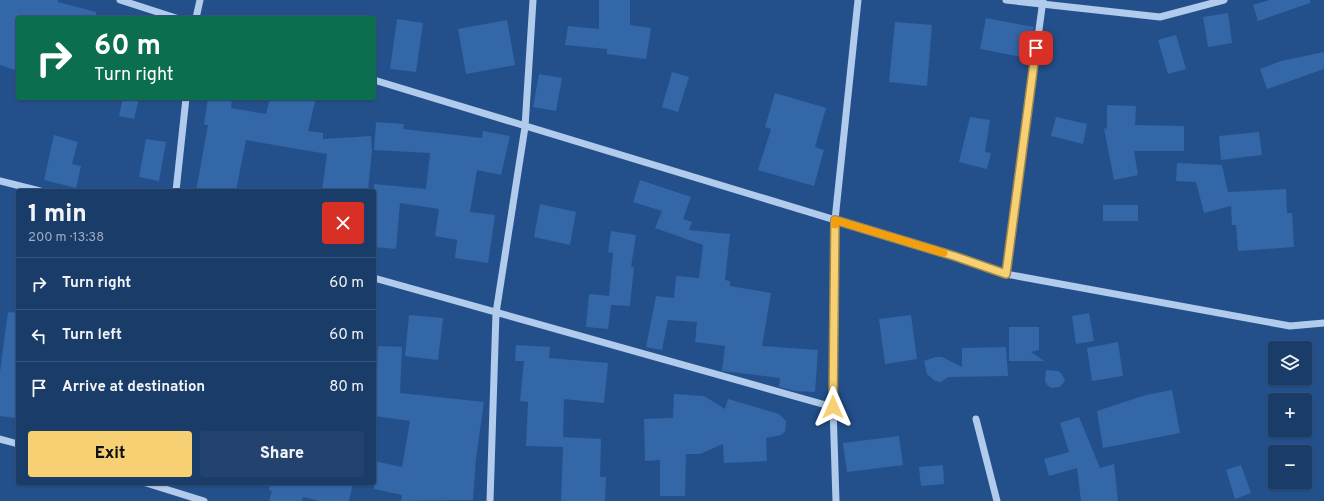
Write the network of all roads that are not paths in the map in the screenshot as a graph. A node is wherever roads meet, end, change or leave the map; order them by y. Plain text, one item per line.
1 (120, 0) edge
2 (200, 0) edge
3 (533, 0) edge
4 (858, 0) edge
5 (1006, 0) edge
6 (1224, 0) edge
7 (1043, 1) edge
8 (170, 16) edge
9 (196, 16) edge
10 (376, 81) edge
11 (186, 100) edge
12 (525, 127) junction
13 (0, 181) edge
14 (32, 189) edge
15 (176, 189) edge
16 (835, 220) junction
17 (1006, 274) junction
18 (376, 279) edge
19 (496, 313) junction
20 (1324, 323) edge
21 (833, 407) junction
22 (976, 419) dead end
23 (0, 439) edge
24 (16, 443) edge
25 (152, 485) edge
26 (204, 501) edge
27 (490, 501) edge
28 (836, 501) edge
29 (997, 501) edge

1 - 8 street
2 - 9 street
3 - 12 street
4 - 16 street
5 - 7 street
6 - 7 street
7 - 17 street
10 - 12 street
11 - 15 street
12 - 16 street
12 - 19 street
13 - 14 street
16 - 17 street
16 - 21 street
17 - 20 street
18 - 19 street
19 - 21 street
19 - 27 street
21 - 28 street
22 - 29 street
23 - 24 street
25 - 26 street

